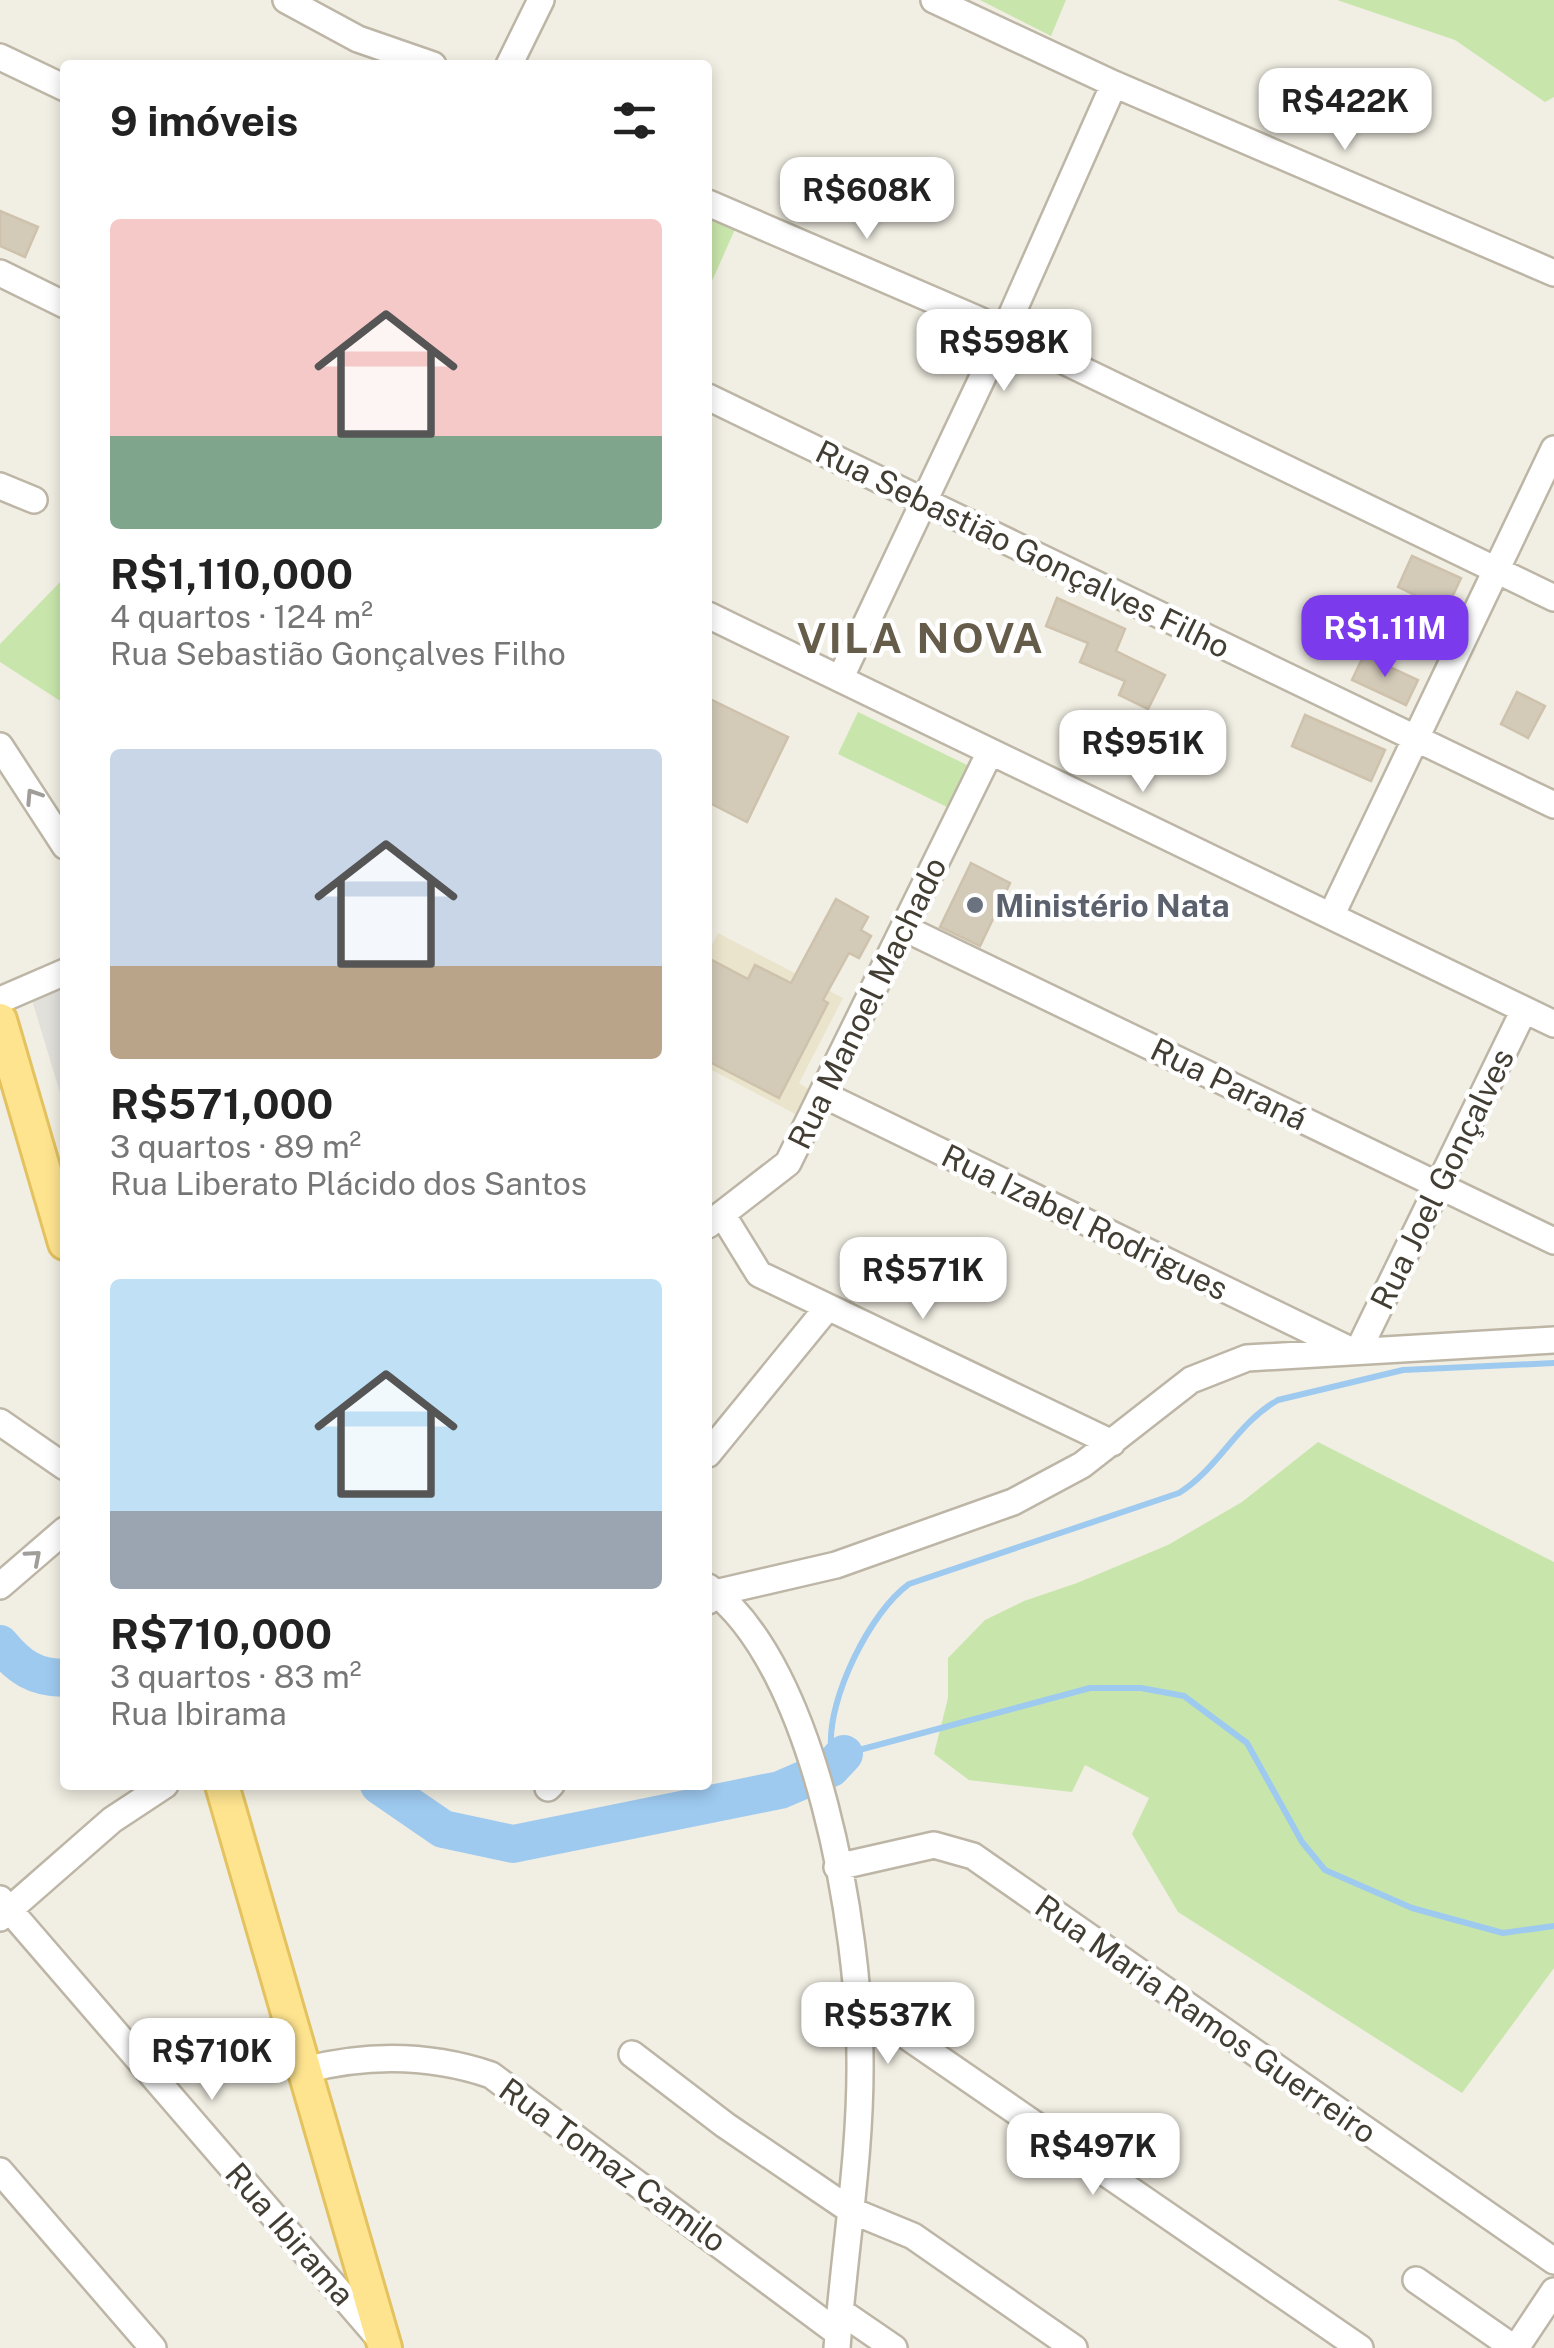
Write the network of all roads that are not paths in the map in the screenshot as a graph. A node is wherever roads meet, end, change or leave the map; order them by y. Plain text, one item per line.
1 (286, 0) edge
2 (541, 0) edge
3 (934, 0) edge
4 (0, 56) edge
5 (419, 60) edge
6 (511, 60) edge
7 (1114, 84) junction
8 (60, 86) edge
9 (712, 205) edge
10 (1554, 273) edge
11 (0, 274) edge
12 (60, 303) edge
13 (1004, 332) junction
14 (712, 400) edge
15 (1554, 449) edge
16 (0, 486) edge
17 (34, 500) dead end
18 (922, 501) junction
19 (1496, 570) junction
20 (1554, 598) edge
21 (712, 617) edge
22 (840, 679) junction
23 (1416, 739) junction
24 (0, 746) edge
25 (990, 752) junction
26 (1554, 806) edge
27 (60, 838) edge
28 (1331, 916) junction
29 (904, 928) junction
30 (60, 974) edge
31 (0, 1000) edge
32 (1524, 1010) junction
33 (0, 1020) edge
34 (1554, 1024) edge
35 (822, 1094) junction
36 (1439, 1185) junction
37 (715, 1219) edge
38 (60, 1225) edge
39 (1554, 1240) edge
40 (828, 1307) junction
41 (1554, 1340) edge
42 (1353, 1349) junction
43 (0, 1422) edge
44 (1112, 1443) junction
45 (712, 1449) edge
46 (60, 1464) edge
47 (60, 1534) edge
48 (1, 1586) edge
49 (712, 1594) edge
50 (712, 1596) edge
51 (157, 1790) edge
52 (223, 1790) edge
53 (837, 1866) junction
54 (3, 1909) edge
55 (857, 2002) junction
56 (632, 2054) dead end
57 (304, 2070) junction
58 (0, 2171) edge
59 (850, 2210) junction
60 (1554, 2261) edge
61 (1416, 2280) dead end
62 (1554, 2291) edge
63 (838, 2331) edge
64 (384, 2345) edge
65 (153, 2348) edge
66 (894, 2348) edge
67 (1074, 2348) edge
68 (1360, 2348) edge
69 (1515, 2348) edge

1 - 5 street
2 - 6 street
3 - 7 street
4 - 8 street
7 - 10 street
7 - 13 street
9 - 13 street
11 - 12 street
13 - 18 street
13 - 19 street
14 - 18 street, Rua Sebastião Gonçalves Filho
15 - 19 street
16 - 17 street
18 - 22 street
18 - 23 street, Rua Sebastião Gonçalves Filho
19 - 20 street
19 - 23 street
21 - 22 street
22 - 25 street
23 - 26 street, Rua Sebastião Gonçalves Filho
23 - 28 street
27 -> 24 street
25 - 28 street
25 - 29 street, Rua Manoel Machado
28 - 32 street
29 - 35 street, Rua Manoel Machado
29 - 36 street, Rua Paraná
30 - 31 street
32 - 34 street
32 - 36 street, Rua Joel Gonçalves
33 - 38 main road
35 - 37 street, Rua Manoel Machado
35 - 42 street, Rua Izabel Rodrigues
36 - 39 street, Rua Paraná
36 - 42 street, Rua Joel Gonçalves
37 - 40 street
40 - 44 street
40 - 45 street
41 - 42 street
42 - 44 street
43 - 46 street
44 - 49 street
48 -> 47 street
50 - 53 street
51 - 54 street
52 - 57 main road
53 - 55 street
53 - 60 street, Rua Maria Ramos Guerreiro
54 - 64 street, Rua Ibirama
55 - 59 street
55 - 68 street
56 - 59 street
57 - 63 street, Rua Tomaz Camilo
57 - 64 main road
58 - 65 street
59 - 63 street
59 - 67 street
61 - 69 street
62 - 69 street
63 - 66 street, Rua Tomaz Camilo

